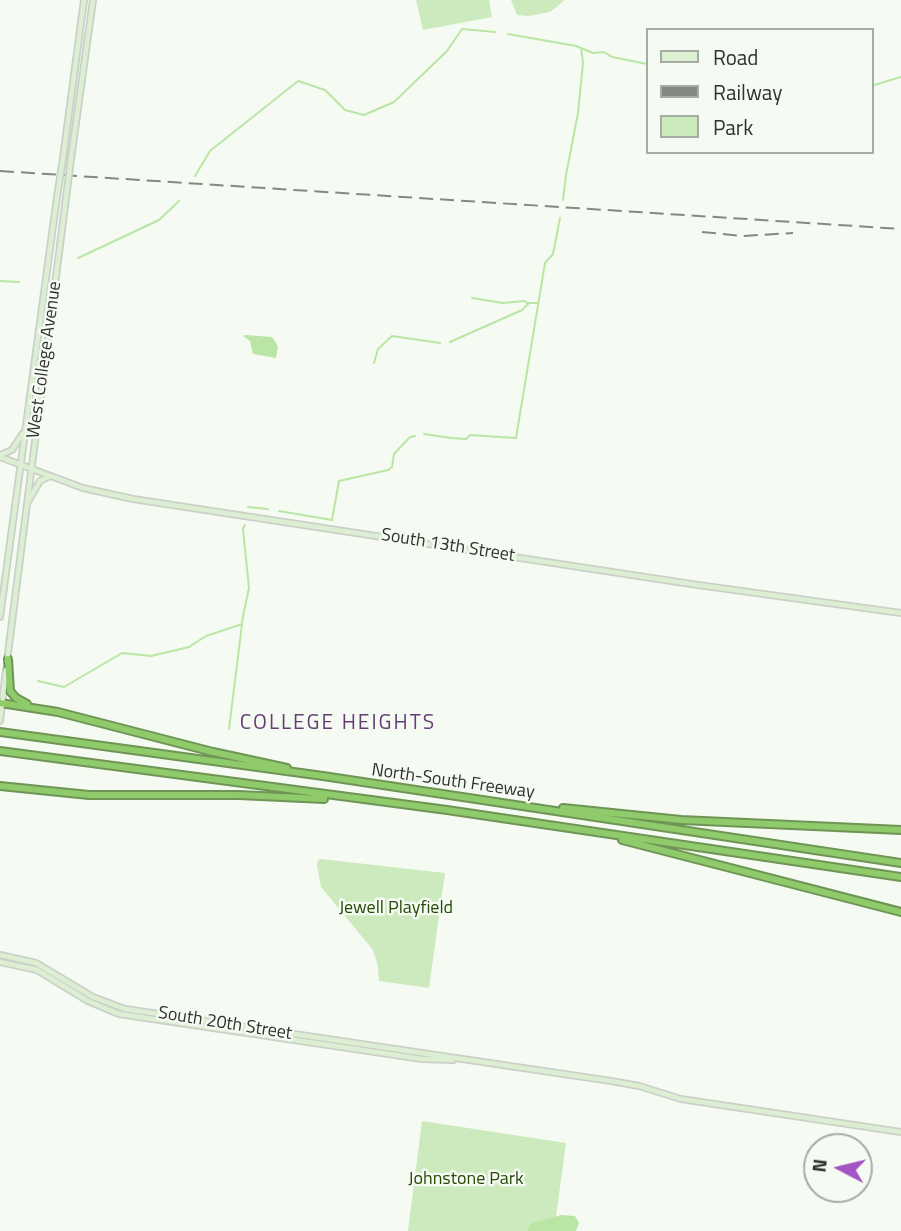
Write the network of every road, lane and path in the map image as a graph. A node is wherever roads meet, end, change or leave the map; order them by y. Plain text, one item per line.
1 (84, 0) edge
2 (93, 0) edge
3 (25, 432) junction
4 (35, 436) junction
5 (0, 456) edge
6 (20, 464) junction
7 (30, 468) junction
8 (50, 476) junction
9 (26, 507) junction
10 (901, 613) edge
11 (0, 617) edge
12 (8, 659) junction
13 (1, 703) edge
14 (35, 707) junction
15 (0, 721) edge
16 (0, 732) edge
17 (0, 751) edge
18 (323, 776) junction
19 (0, 786) edge
20 (28, 790) junction
21 (0, 794) edge
22 (357, 800) junction
23 (537, 808) junction
24 (901, 829) edge
25 (580, 830) junction
26 (901, 863) edge
27 (901, 877) edge
28 (901, 912) edge
29 (0, 956) edge
30 (0, 962) edge
31 (461, 1060) junction
32 (901, 1132) edge

1 - 3 street, West College Avenue, bridge
2 - 4 street, West College Avenue, bridge
3 - 4 street
3 - 5 street
3 - 6 street, West College Avenue
4 - 7 street, West College Avenue
5 - 6 street, South 13th Street
6 - 7 street, South 13th Street
6 - 11 street, West College Avenue
7 - 8 street, South 13th Street
7 - 9 street, West College Avenue
8 - 9 street
8 - 10 street, South 13th Street
9 - 12 street, West College Avenue
12 - 13 street, West College Avenue
12 - 14 highway
13 - 14 highway
13 - 15 street, West College Avenue
14 - 18 highway
16 - 18 highway, North-South Freeway
17 - 22 highway, North-South Freeway
18 - 23 highway, North-South Freeway
19 - 20 highway
20 - 21 highway
20 - 22 highway
22 - 25 highway, North-South Freeway
23 - 24 highway
23 - 26 highway, North-South Freeway
25 - 27 highway, North-South Freeway
25 - 28 highway
29 - 31 street, South 20th Street
30 - 31 street, South 20th Street
31 - 32 street, South 20th Street

